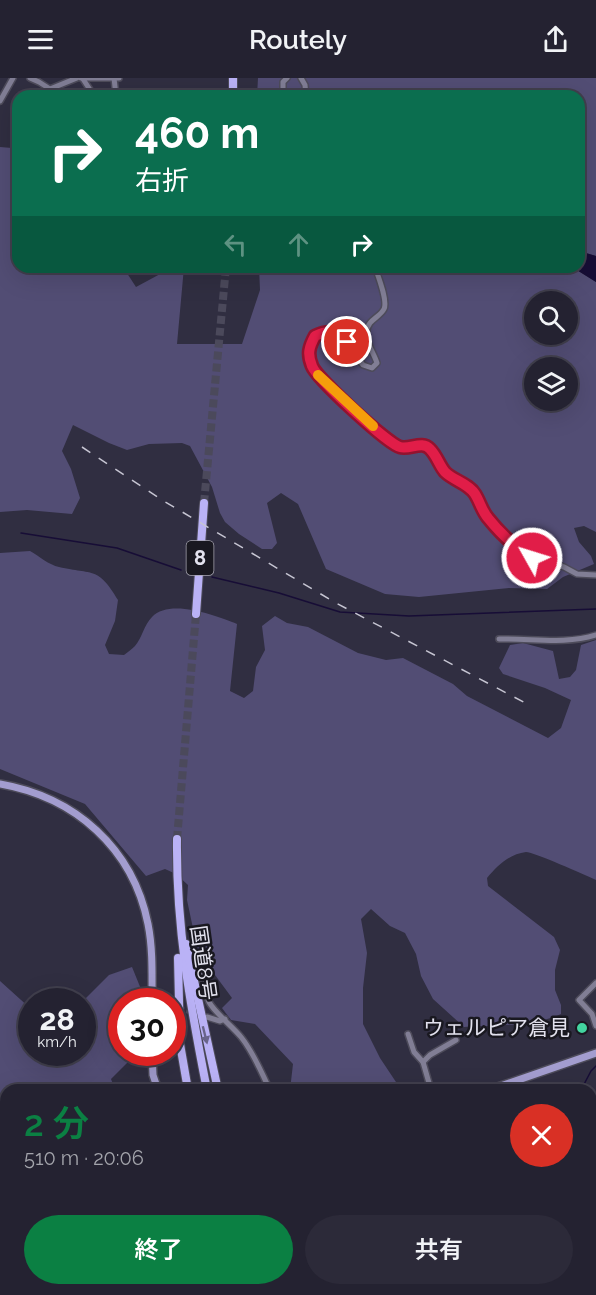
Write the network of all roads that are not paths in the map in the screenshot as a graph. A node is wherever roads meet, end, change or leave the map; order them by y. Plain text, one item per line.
1 (13, 78) edge
2 (30, 78) edge
3 (81, 78) edge
4 (116, 78) edge
5 (47, 90) edge
6 (56, 90) edge
7 (0, 100) edge
8 (377, 273) edge
9 (204, 503) tunnel mouth
10 (596, 575) edge
11 (196, 614) tunnel mouth
12 (596, 635) edge
13 (499, 639) dead end
14 (0, 784) edge
15 (177, 839) tunnel mouth
16 (177, 896) junction
17 (181, 946) junction
18 (198, 962) dead end
19 (596, 982) edge
20 (154, 988) edge
21 (207, 1017) dead end
22 (225, 1019) junction
23 (596, 1026) edge
24 (408, 1034) dead end
25 (456, 1040) dead end
26 (596, 1053) edge
27 (423, 1062) junction
28 (153, 1066) edge
29 (156, 1084) edge
30 (187, 1084) edge
31 (206, 1084) edge
32 (217, 1084) edge
33 (267, 1084) edge
34 (429, 1084) edge
35 (506, 1084) edge

1 - 7 street
2 - 5 street
3 - 4 street
3 - 6 street
8 - 10 street
9 - 11 highway, 8
12 - 13 street
14 - 20 main road
15 - 16 highway, 国道8号
16 - 17 highway, 国道8号
16 -> 32 highway
17 - 30 highway
17 - 31 highway, 国道8号
18 - 22 street
19 - 23 street
21 - 22 street
22 - 33 street
24 - 27 street
25 - 27 street
26 - 35 main road
27 - 34 street
28 - 29 main road

